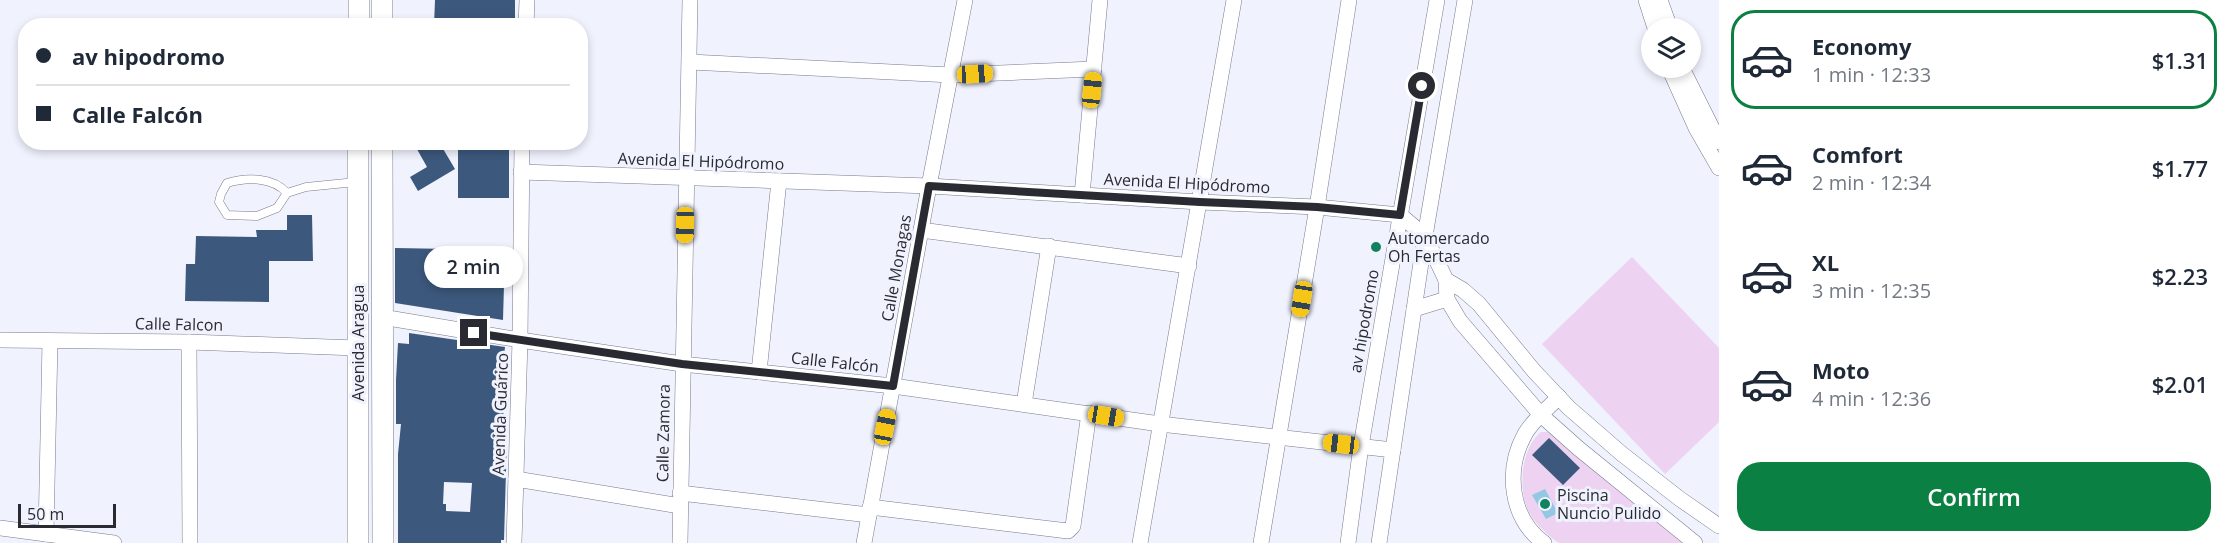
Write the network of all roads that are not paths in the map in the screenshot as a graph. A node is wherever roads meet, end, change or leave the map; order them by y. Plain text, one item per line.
1 (359, 0) edge
2 (382, 0) edge
3 (527, 0) edge
4 (533, 0) edge
5 (690, 0) edge
6 (965, 0) edge
7 (1100, 0) edge
8 (1234, 0) edge
9 (1349, 0) edge
10 (1437, 0) edge
11 (1465, 0) edge
12 (1646, 0) edge
13 (1660, 0) edge
14 (359, 18) edge
15 (382, 18) edge
16 (526, 18) edge
17 (1652, 18) edge
18 (1666, 18) edge
19 (690, 62) junction
20 (1094, 69) junction
21 (951, 75) junction
22 (1678, 78) edge
23 (1680, 78) edge
24 (1719, 142) edge
25 (358, 150) edge
26 (382, 150) edge
27 (521, 150) edge
28 (1719, 168) edge
29 (520, 172) junction
30 (686, 178) junction
31 (779, 181) junction
32 (358, 182) junction
33 (929, 186) junction
34 (287, 193) junction
35 (1082, 195) junction
36 (1200, 202) junction
37 (1317, 207) junction
38 (1400, 215) junction
39 (921, 230) junction
40 (1425, 237) junction
41 (1049, 246) junction
42 (1189, 266) junction
43 (1446, 280) junction
44 (1447, 299) junction
45 (1414, 309) junction
46 (382, 317) junction
47 (0, 340) edge
48 (50, 340) junction
49 (520, 340) junction
50 (189, 342) junction
51 (357, 348) junction
52 (682, 364) junction
53 (759, 372) junction
54 (893, 386) junction
55 (1559, 397) junction
56 (1024, 404) junction
57 (1089, 413) junction
58 (1541, 415) junction
59 (1160, 424) junction
60 (1280, 437) junction
61 (1361, 446) junction
62 (1393, 450) junction
63 (516, 480) junction
64 (680, 500) junction
65 (870, 511) junction
66 (1719, 526) edge
67 (0, 528) edge
68 (46, 534) junction
69 (114, 543) edge
70 (190, 543) edge
71 (358, 543) edge
72 (383, 543) edge
73 (514, 543) edge
74 (680, 543) edge
75 (864, 543) edge
76 (1140, 543) edge
77 (1261, 543) edge
78 (1348, 543) edge
79 (1379, 543) edge
80 (1544, 543) edge
81 (1695, 543) edge

1 - 14 street
2 - 15 street
3 - 4 street
3 - 16 street
5 - 19 street, Calle Zamora
6 - 21 street, Calle Monagas
7 - 20 street
8 - 36 street
9 - 37 street
10 - 38 street, av hipodromo
11 - 40 street
12 - 17 street
13 - 18 street
19 - 21 street
19 - 30 street, Calle Zamora
20 - 21 street
20 - 35 street
21 - 33 street, Calle Monagas
22 - 28 street
23 - 24 street
25 - 32 street, Avenida Aragua
26 - 46 street, Avenida Aragua
27 - 29 street, Avenida Guárico
29 - 30 street, Avenida El Hipódromo
29 - 49 street, Avenida Guárico
30 - 31 street, Avenida El Hipódromo
30 - 52 street, Calle Zamora
31 - 33 street, Avenida El Hipódromo
31 - 53 street
32 - 34 lane
32 - 51 street, Avenida Aragua
33 - 35 street, Avenida El Hipódromo
33 - 39 street, Calle Monagas
34 - 34 lane
35 - 36 street, Avenida El Hipódromo
36 - 37 street, Avenida El Hipódromo
36 - 42 street
37 - 38 street, Avenida El Hipódromo
37 - 60 street
38 - 40 street
38 - 61 street, av hipodromo
39 - 41 street
39 - 54 street, Calle Monagas
40 - 43 street
40 - 45 street
41 - 42 street
41 - 56 street
42 - 59 street
43 - 44 street
43 - 55 street
44 - 45 street
44 - 58 street
45 - 62 street
46 - 49 street, Calle Falcón
46 - 72 street, Avenida Aragua
47 - 48 street, Calle Falcon
48 - 50 street, Calle Falcon
48 - 68 street
49 - 52 street, Calle Falcón
49 - 63 street, Avenida Guárico
50 - 51 street, Calle Falcon
50 - 70 street
51 - 71 street, Avenida Aragua
52 - 53 street, Calle Falcón
52 - 64 street, Calle Zamora
53 - 54 street, Calle Falcón
54 - 56 street, Calle Falcón
54 - 65 street, Calle Monagas
55 - 58 street
55 - 66 street
56 - 57 street, Calle Falcón
57 - 59 street, Calle Falcón
57 - 65 street
58 - 80 street
58 - 81 street
59 - 60 street, Calle Falcón
59 - 76 street
60 - 61 street, Calle Falcón
60 - 77 street
61 - 62 street, Calle Falcón
61 - 78 street, av hipodromo
62 - 79 street
63 - 64 street
63 - 73 street, Avenida Guárico
64 - 65 street
64 - 74 street, Calle Zamora
65 - 75 street, Calle Monagas
67 - 68 street
68 - 69 street

